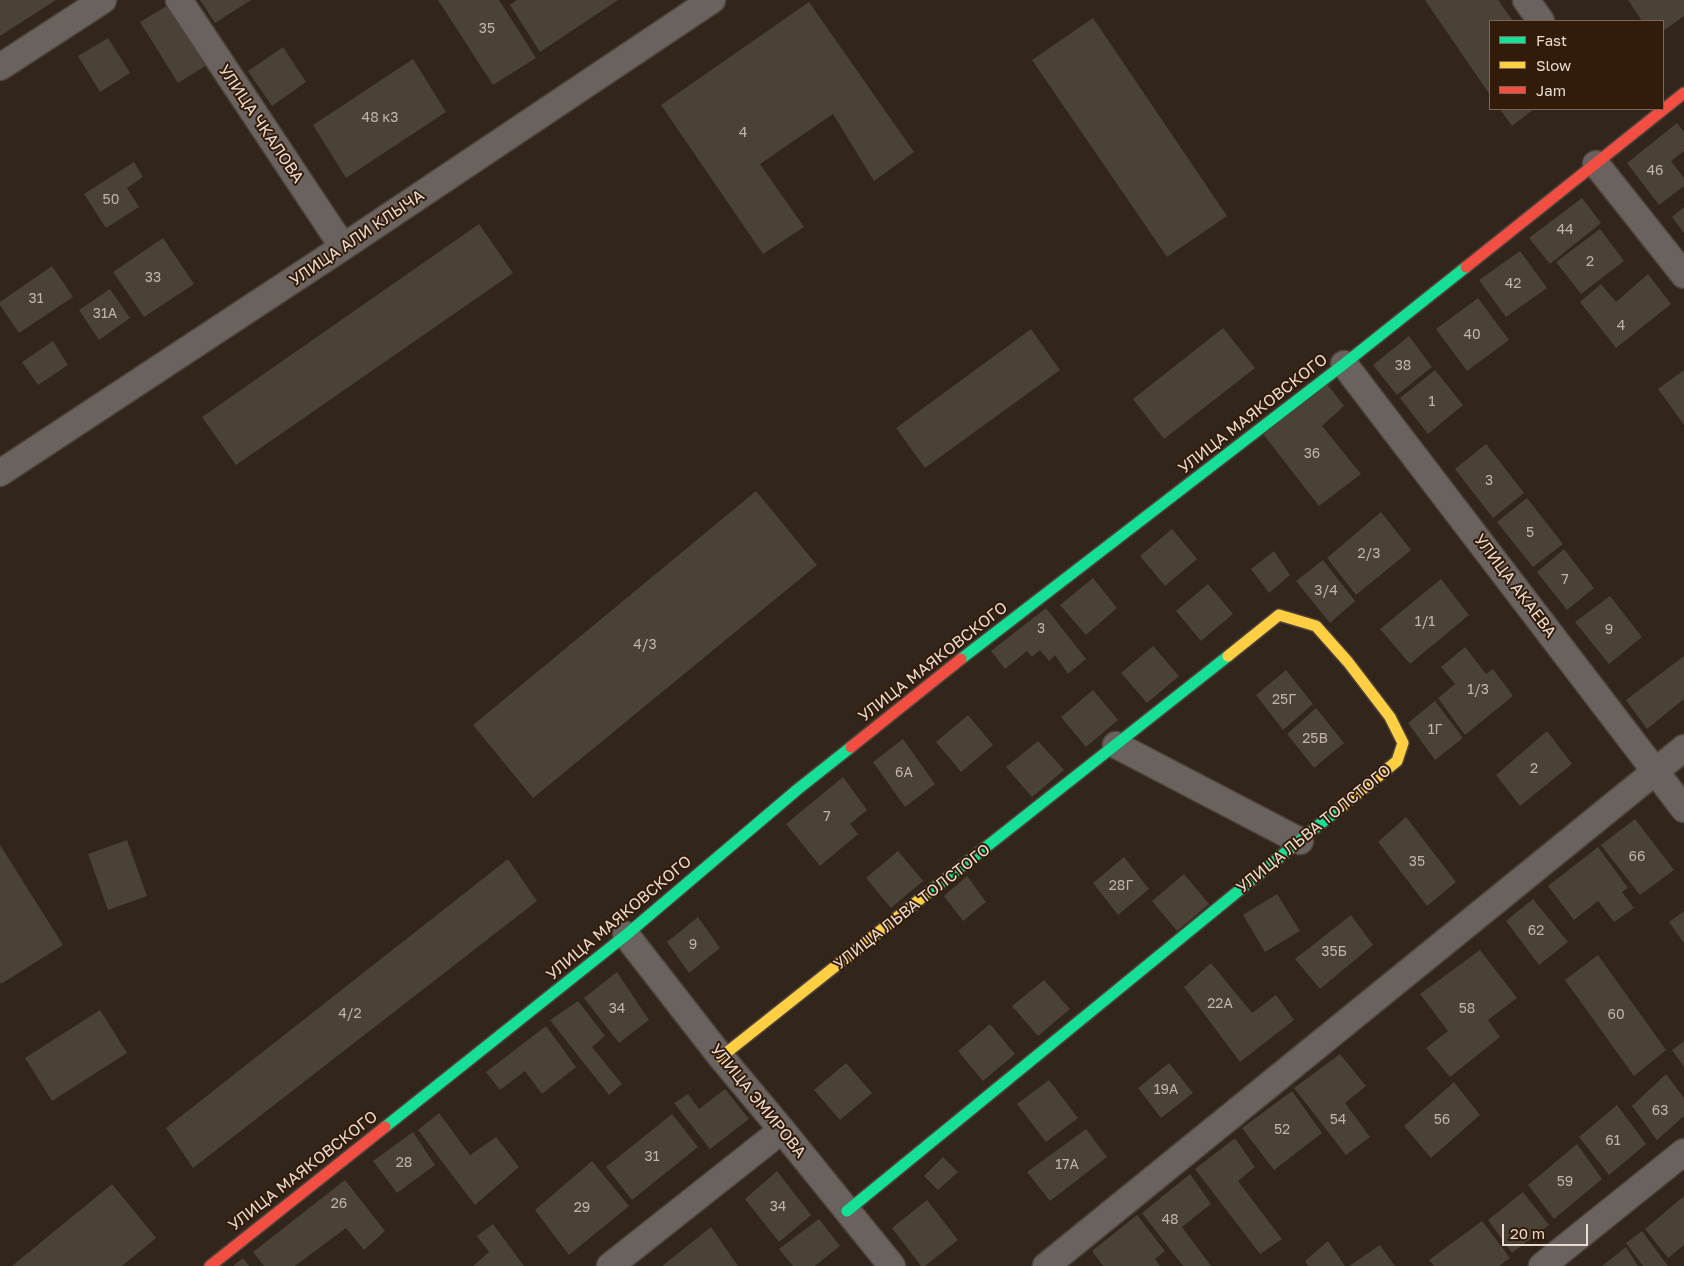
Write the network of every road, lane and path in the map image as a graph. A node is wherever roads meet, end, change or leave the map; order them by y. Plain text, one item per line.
1 (103, 0) edge
2 (179, 0) edge
3 (712, 0) edge
4 (1526, 0) edge
5 (1540, 20) edge
6 (0, 68) edge
7 (1684, 93) edge
8 (1664, 109) edge
9 (1663, 110) edge
10 (1596, 164) junction
11 (343, 247) junction
12 (1684, 275) edge
13 (1344, 364) junction
14 (0, 474) edge
15 (1116, 745) junction
16 (1684, 748) edge
17 (1655, 770) junction
18 (1684, 809) edge
19 (1300, 841) junction
20 (626, 935) junction
21 (721, 1057) junction
22 (782, 1130) junction
23 (1684, 1152) edge
24 (847, 1210) junction
25 (210, 1266) edge
26 (610, 1266) edge
27 (892, 1266) edge
28 (1046, 1266) edge
29 (1542, 1266) edge

1 - 6 street
2 - 11 street, УЛИЦА ЧКАЛОВА
3 - 11 street, УЛИЦА АЛИ КЛЫЧА
4 - 5 street
7 - 8 street, УЛИЦА МАЯКОВСКОГО
9 - 10 street, УЛИЦА МАЯКОВСКОГО
10 - 12 street
10 - 13 street, УЛИЦА МАЯКОВСКОГО
11 - 14 street, УЛИЦА АЛИ КЛЫЧА
13 - 17 street, УЛИЦА АКАЕВА
13 - 20 street, УЛИЦА МАЯКОВСКОГО
15 - 19 street
15 - 19 street, УЛИЦА ЛЬВА ТОЛСТОГО
15 - 21 street, УЛИЦА ЛЬВА ТОЛСТОГО
16 - 17 street
17 - 18 street, УЛИЦА АКАЕВА
17 - 28 street
19 - 24 street, УЛИЦА ЛЬВА ТОЛСТОГО
20 - 21 street, УЛИЦА ЭМИРОВА
20 - 25 street, УЛИЦА МАЯКОВСКОГО
21 - 22 street, УЛИЦА ЭМИРОВА
22 - 24 street, УЛИЦА ЭМИРОВА
22 - 26 street
23 - 29 street
24 - 27 street, УЛИЦА ЭМИРОВА

